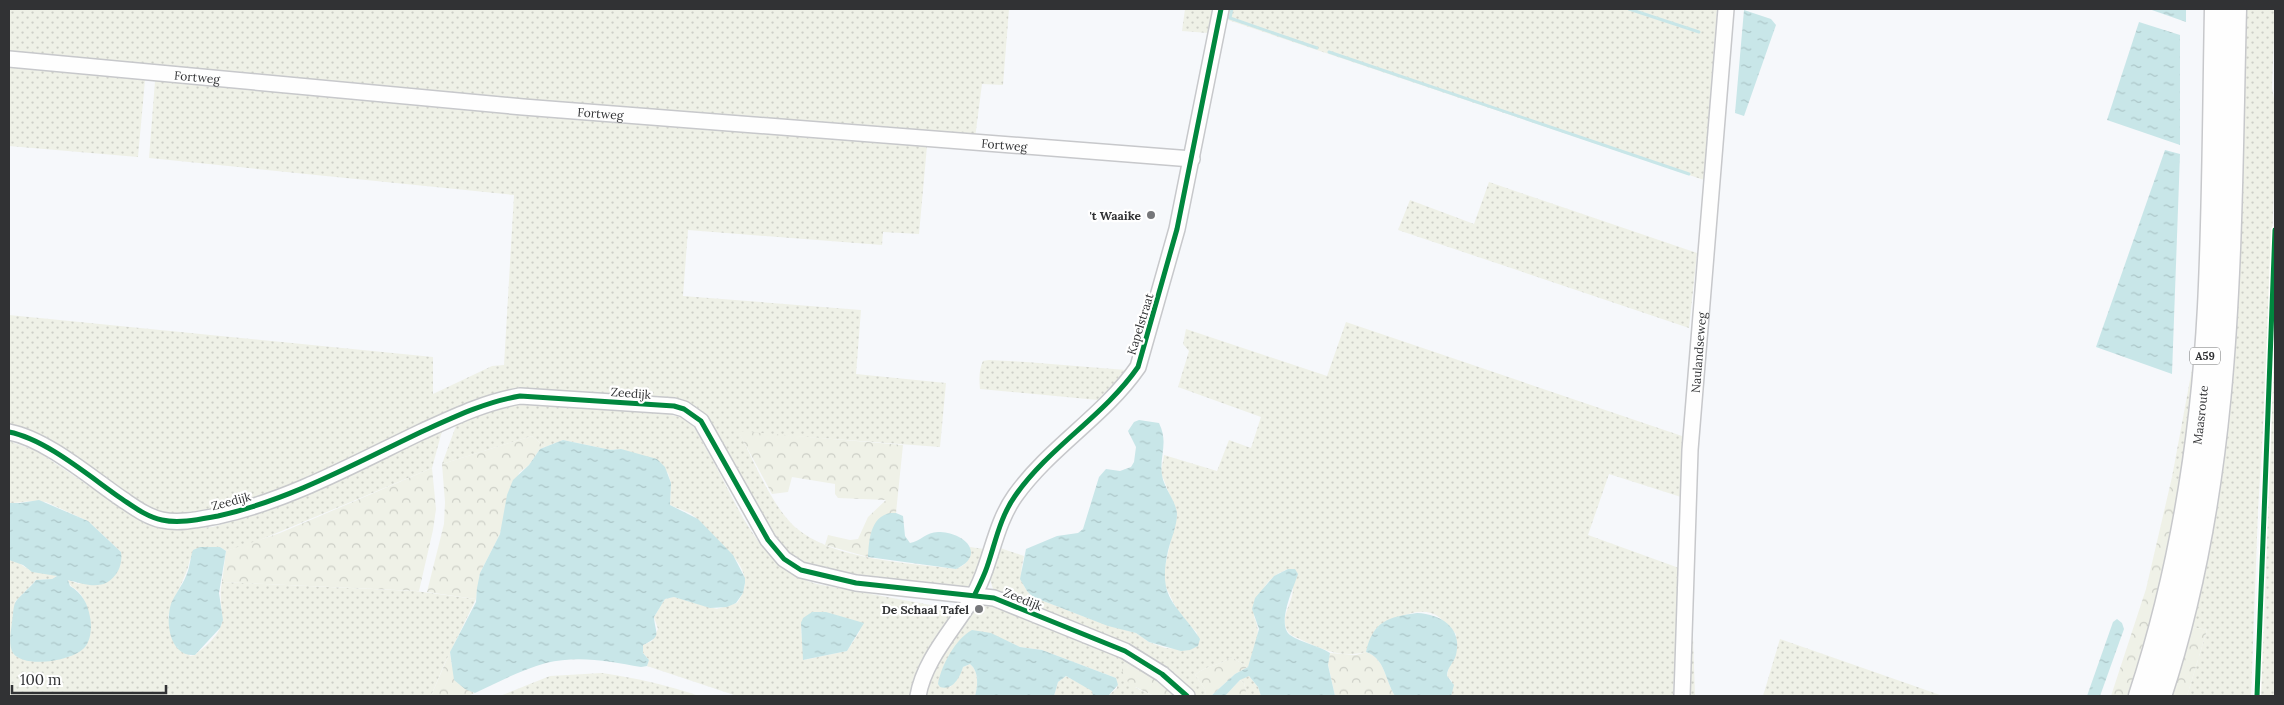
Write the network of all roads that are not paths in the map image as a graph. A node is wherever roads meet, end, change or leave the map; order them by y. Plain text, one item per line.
1 (1221, 9) edge
2 (1726, 9) edge
3 (2216, 9) edge
4 (2235, 9) edge
5 (9, 59) edge
6 (1192, 159) junction
7 (9, 432) edge
8 (974, 594) junction
9 (918, 696) edge
10 (1187, 696) edge
11 (1682, 696) edge
12 (2140, 696) edge
13 (2160, 696) edge

1 - 6 street, Kapelstraat
2 - 11 street, Naulandseweg
3 - 12 highway, Maasroute / A59
4 - 13 highway, Maasroute / A59
5 - 6 street, Fortweg
6 - 8 street, Kapelstraat
7 - 8 street, Zeedijk
8 - 9 street, Kapelstraat
8 - 10 street, Zeedijk

